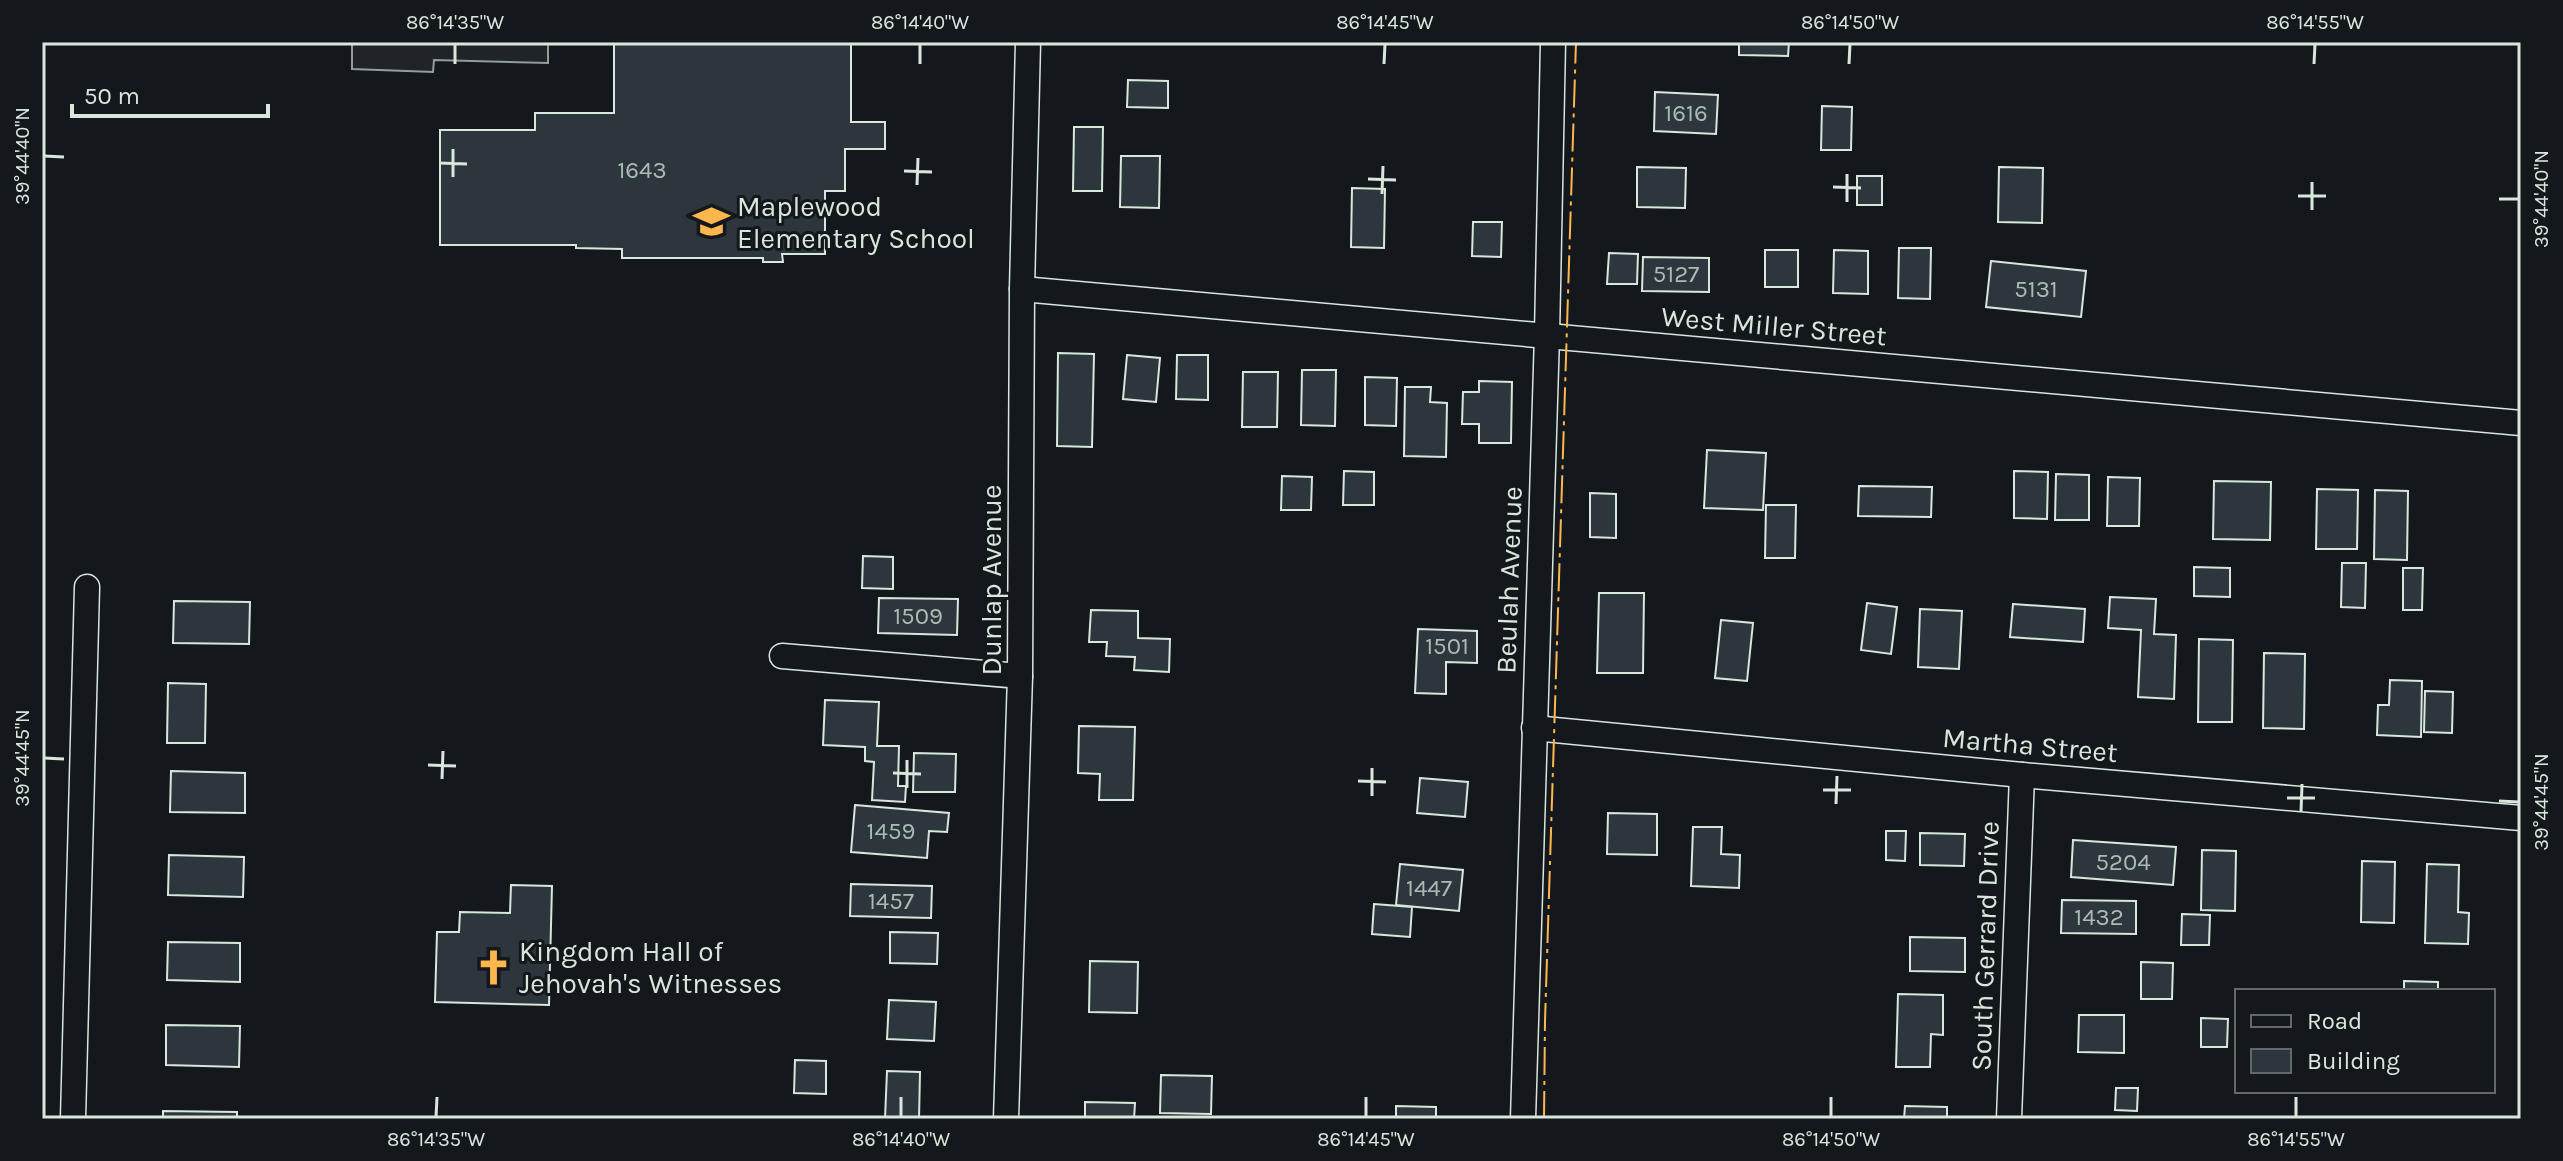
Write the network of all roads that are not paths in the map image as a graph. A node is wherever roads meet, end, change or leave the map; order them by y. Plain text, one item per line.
1 (1028, 42) edge
2 (1553, 42) edge
3 (1022, 289) junction
4 (1547, 335) junction
5 (2521, 423) edge
6 (87, 587) dead end
7 (782, 656) dead end
8 (1020, 676) junction
9 (1534, 728) junction
10 (2022, 775) junction
11 (2521, 818) edge
12 (73, 1119) edge
13 (1006, 1119) edge
14 (1523, 1119) edge
15 (2009, 1119) edge

1 - 3 street, Dunlap Avenue
2 - 4 street, Beulah Avenue
3 - 4 street, West Miller Street
3 - 8 street, Dunlap Avenue
4 - 5 street, West Miller Street
4 - 9 street, Beulah Avenue
6 - 12 street
7 - 8 street
8 - 13 street, Dunlap Avenue
9 - 10 street, Martha Street
9 - 14 street, Beulah Avenue
10 - 11 street, Martha Street
10 - 15 street, South Gerrard Drive

